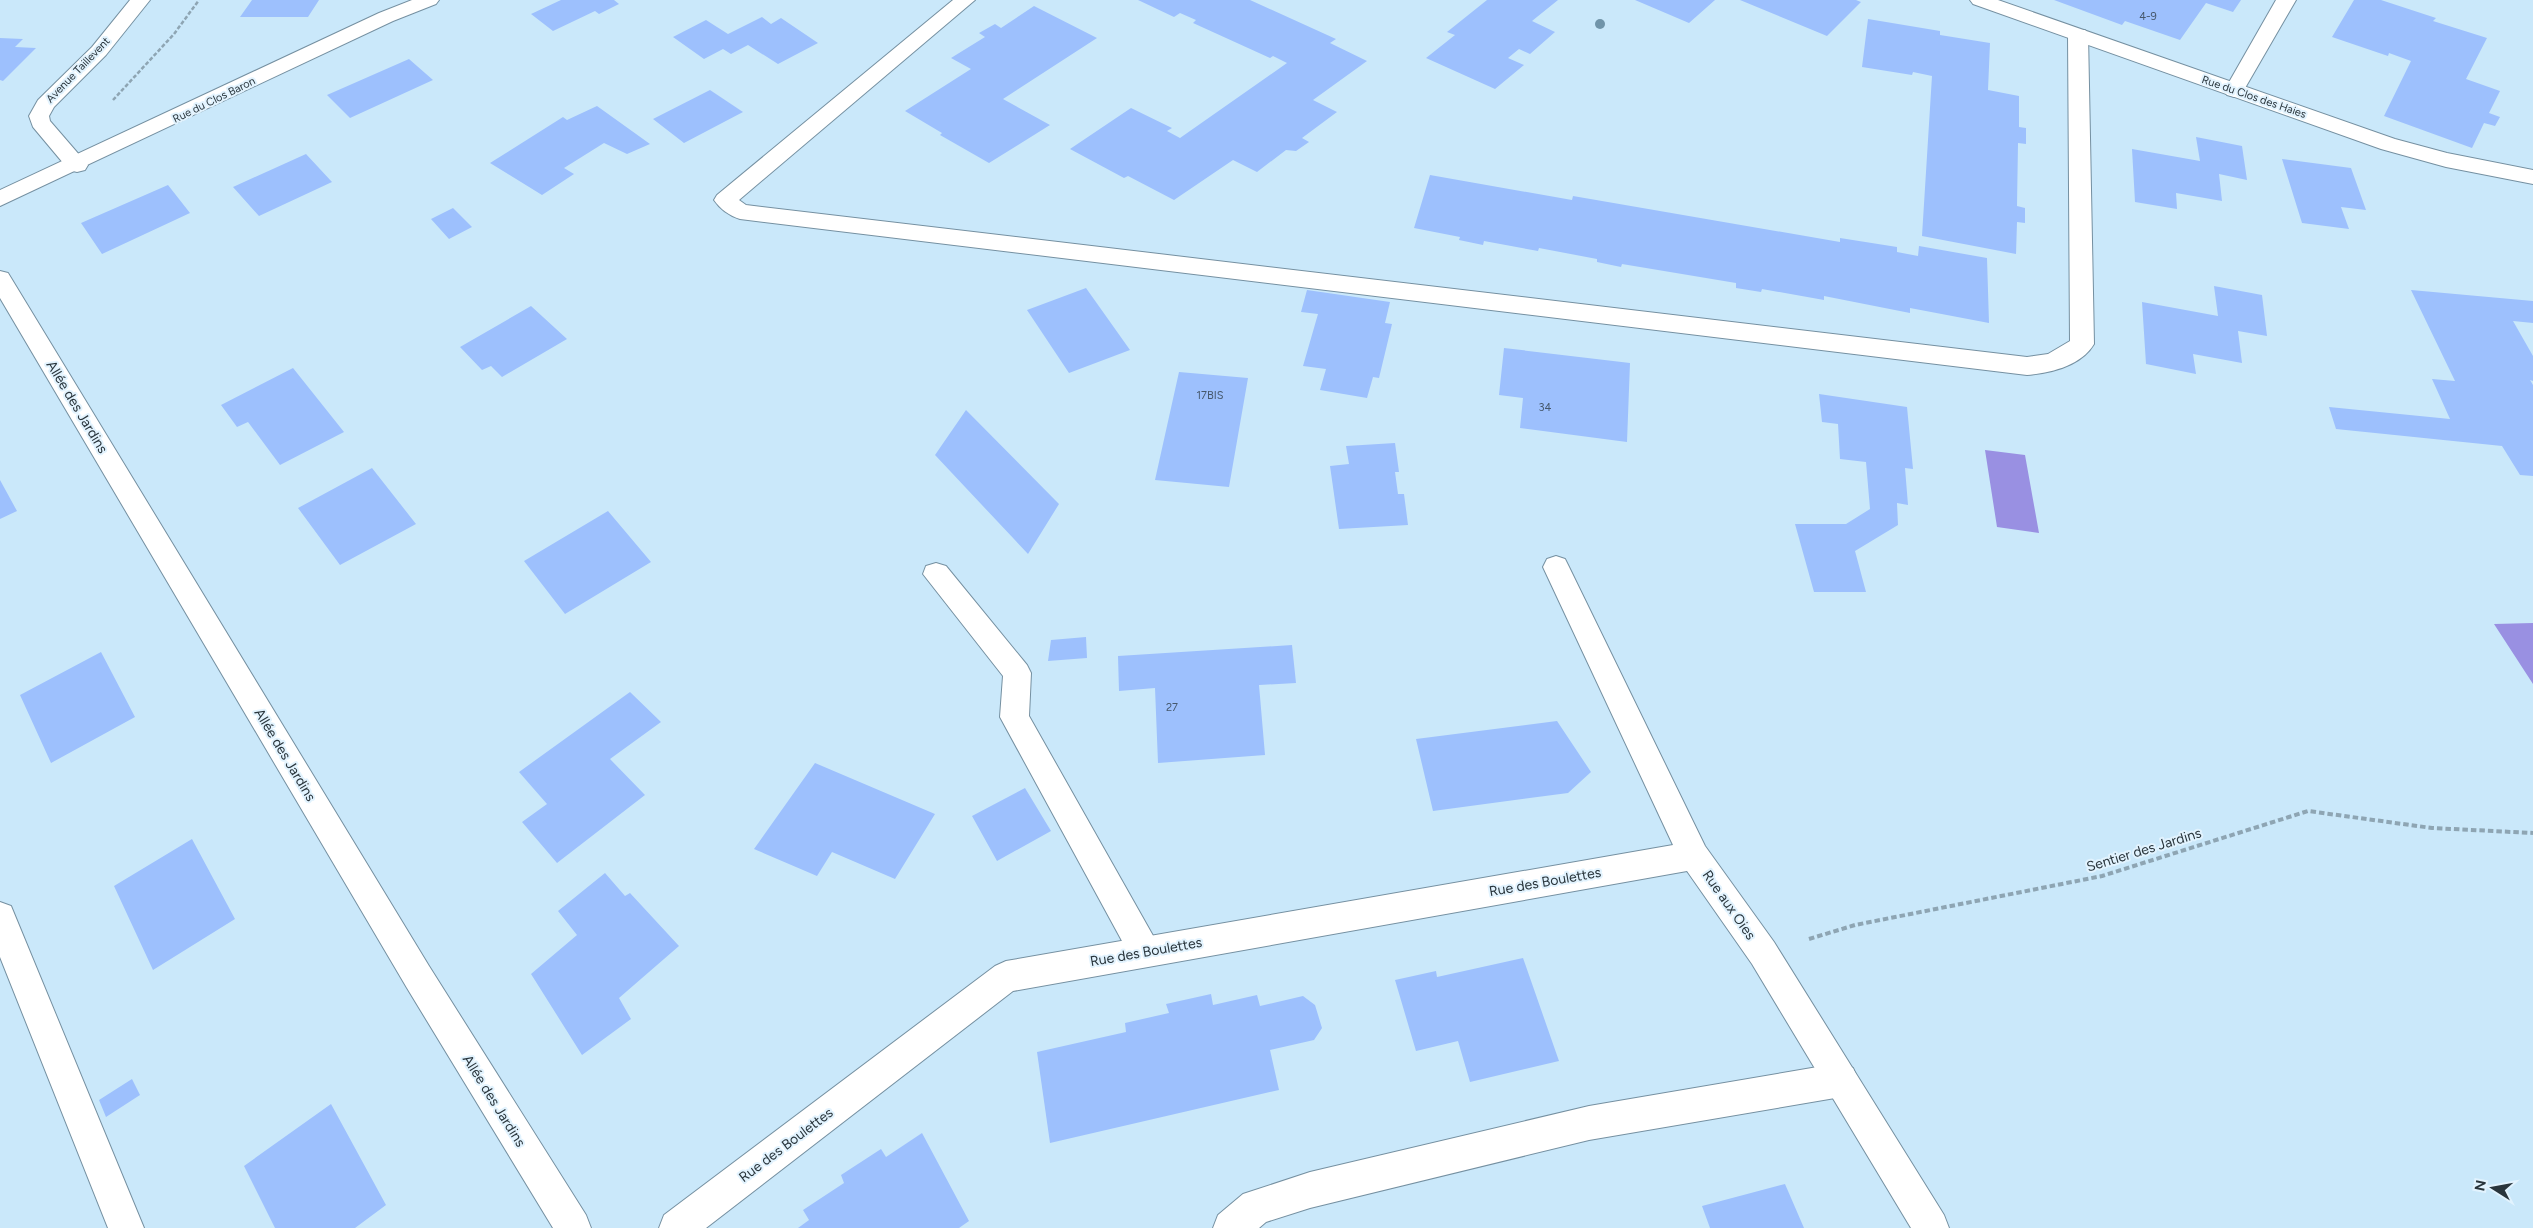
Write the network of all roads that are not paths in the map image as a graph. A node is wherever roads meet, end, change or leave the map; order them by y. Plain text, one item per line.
1 (140, 0) edge
2 (429, 0) edge
3 (965, 0) edge
4 (1980, 0) edge
5 (2286, 0) edge
6 (2078, 34) junction
7 (2234, 91) junction
8 (77, 165) junction
9 (2533, 177) edge
10 (0, 199) edge
11 (0, 279) edge
12 (1556, 567) dead end
13 (936, 574) dead end
14 (1694, 856) junction
15 (0, 917) edge
16 (1145, 952) junction
17 (1841, 1080) junction
18 (126, 1228) edge
19 (573, 1228) edge
20 (678, 1228) edge
21 (1231, 1228) edge
22 (1931, 1228) edge

1 - 8 street, Avenue Taillevent
2 - 8 street, Rue du Clos Baron
3 - 6 street
4 - 6 street, Rue du Clos des Haies
5 - 7 street
6 - 7 street, Rue du Clos des Haies
7 - 9 street, Rue du Clos des Haies
8 - 10 street, Rue du Clos Baron
11 - 19 street, Allée des Jardins
12 - 14 street, Rue aux Oies
13 - 16 street
14 - 16 street, Rue des Boulettes
14 - 17 street, Rue aux Oies
15 - 18 street
16 - 20 street, Rue des Boulettes
17 - 21 street
17 - 22 street, Rue aux Oies

